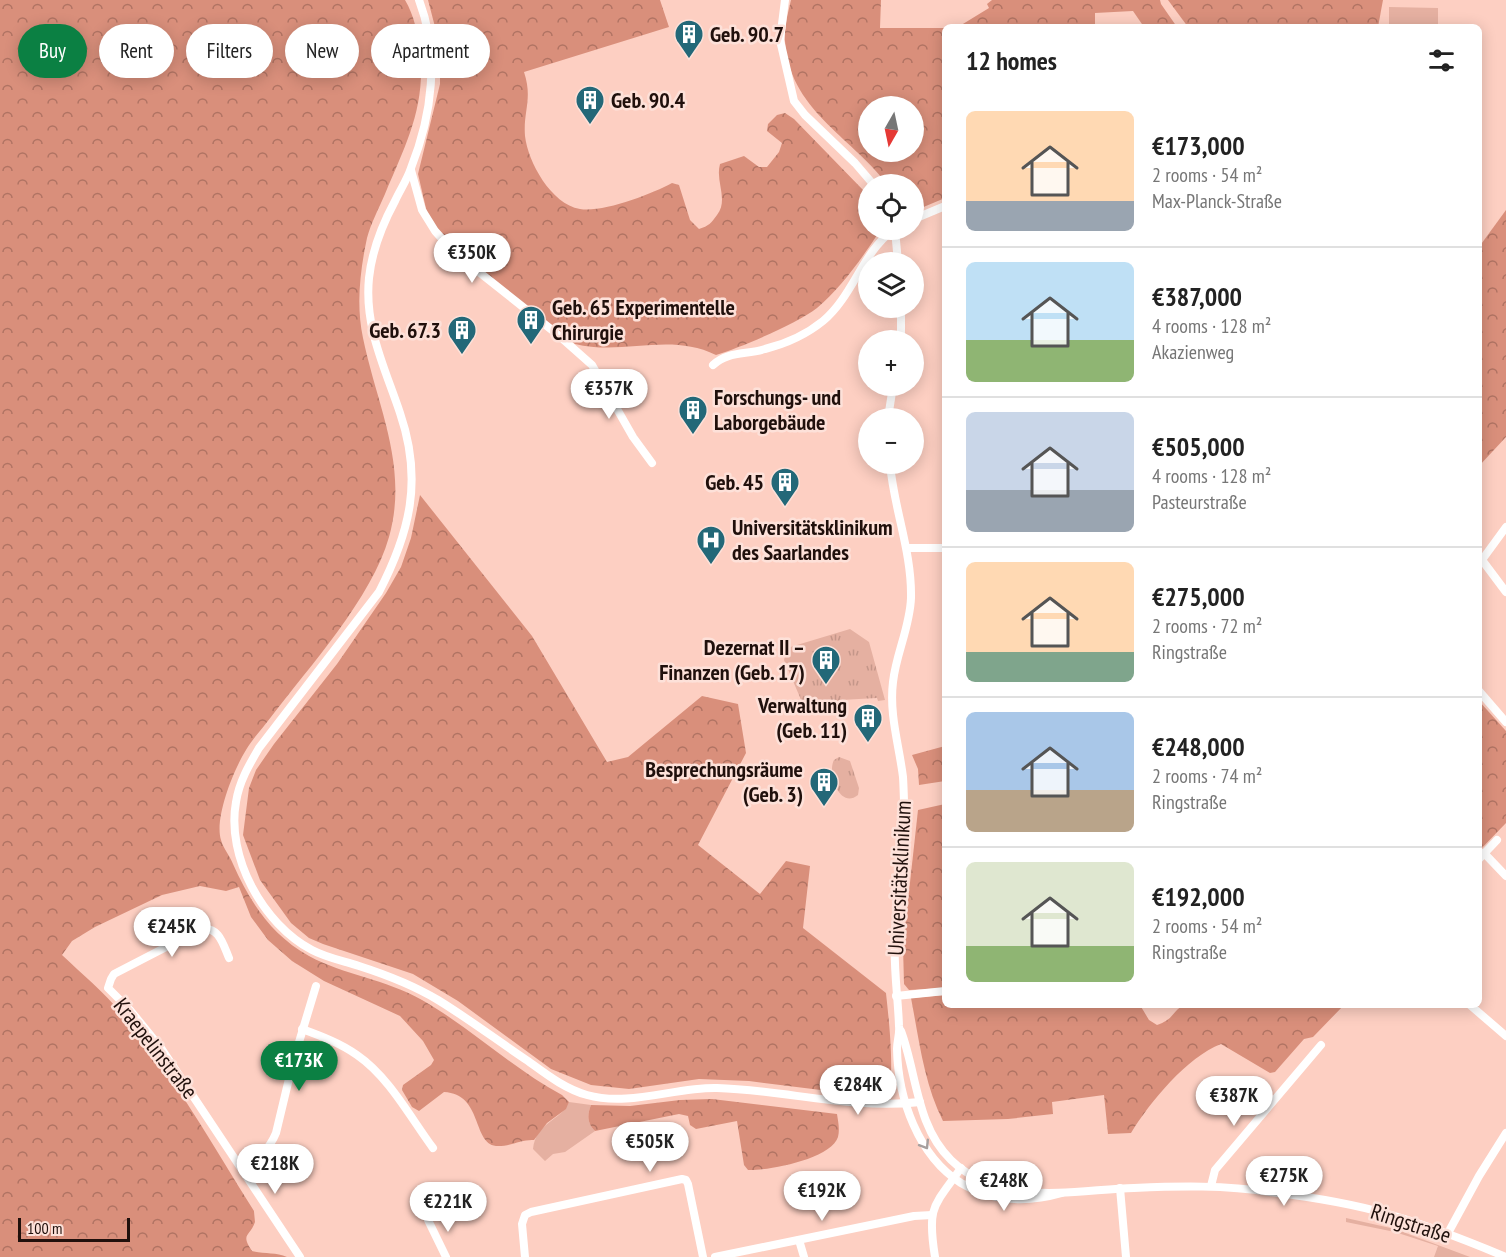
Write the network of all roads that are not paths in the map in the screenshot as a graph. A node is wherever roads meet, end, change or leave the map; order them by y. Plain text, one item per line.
1 (419, 0) edge
2 (785, 0) edge
3 (411, 170) junction
4 (864, 174) edge
5 (942, 207) edge
6 (924, 215) edge
7 (881, 240) edge
8 (713, 365) dead end
9 (652, 463) dead end
10 (891, 474) edge
11 (1506, 528) edge
12 (907, 548) junction
13 (942, 548) edge
14 (1482, 559) edge
15 (1482, 564) edge
16 (1506, 592) edge
17 (1482, 694) edge
18 (1506, 722) edge
19 (1497, 840) dead end
20 (1482, 856) edge
21 (1506, 876) edge
22 (229, 958) dead end
23 (316, 986) dead end
24 (942, 991) edge
25 (896, 996) junction
26 (1473, 1008) edge
27 (899, 1027) junction
28 (302, 1029) junction
29 (1506, 1036) edge
30 (1321, 1045) dead end
31 (920, 1102) junction
32 (906, 1104) junction
33 (1506, 1133) edge
34 (433, 1148) dead end
35 (961, 1168) junction
36 (243, 1171) junction
37 (954, 1178) junction
38 (1211, 1186) junction
39 (1120, 1188) junction
40 (1062, 1193) junction
41 (932, 1215) junction
42 (428, 1220) dead end
43 (1448, 1233) junction
44 (799, 1240) junction
45 (300, 1257) edge
46 (446, 1257) edge
47 (525, 1257) edge
48 (703, 1257) edge
49 (715, 1257) edge
50 (804, 1257) edge
51 (935, 1257) edge
52 (1126, 1257) edge
53 (1506, 1257) edge

1 - 3 street
2 - 4 street
3 - 9 street
3 - 32 street
5 - 6 street
7 - 8 street
10 - 12 street, Universitätsklinikum
11 - 14 street
12 - 13 street
12 - 25 street, Universitätsklinikum
15 - 16 street
17 - 18 street
19 - 20 street
20 - 21 street
22 - 36 street, Kraepelinstraße
23 - 28 street
24 - 25 street
25 - 27 street, Universitätsklinikum
26 - 29 street
27 - 31 street, Ringstraße
27 - 32 street, Ringstraße
28 - 34 street
28 - 36 street
30 - 38 street
31 - 32 street
31 - 35 street, Ringstraße
32 -> 37 street, Ringstraße
33 - 43 street
35 - 37 street
35 - 40 street, Ringstraße
36 - 45 street, Kraepelinstraße
37 - 40 street, Ringstraße
37 - 41 street
38 - 39 street, Ringstraße
38 - 43 street, Ringstraße
39 - 40 street, Ringstraße
39 - 52 street
41 - 44 street
41 - 51 street
42 - 46 street
43 - 53 street, Ringstraße
44 - 49 street
44 - 50 street
47 - 48 street

